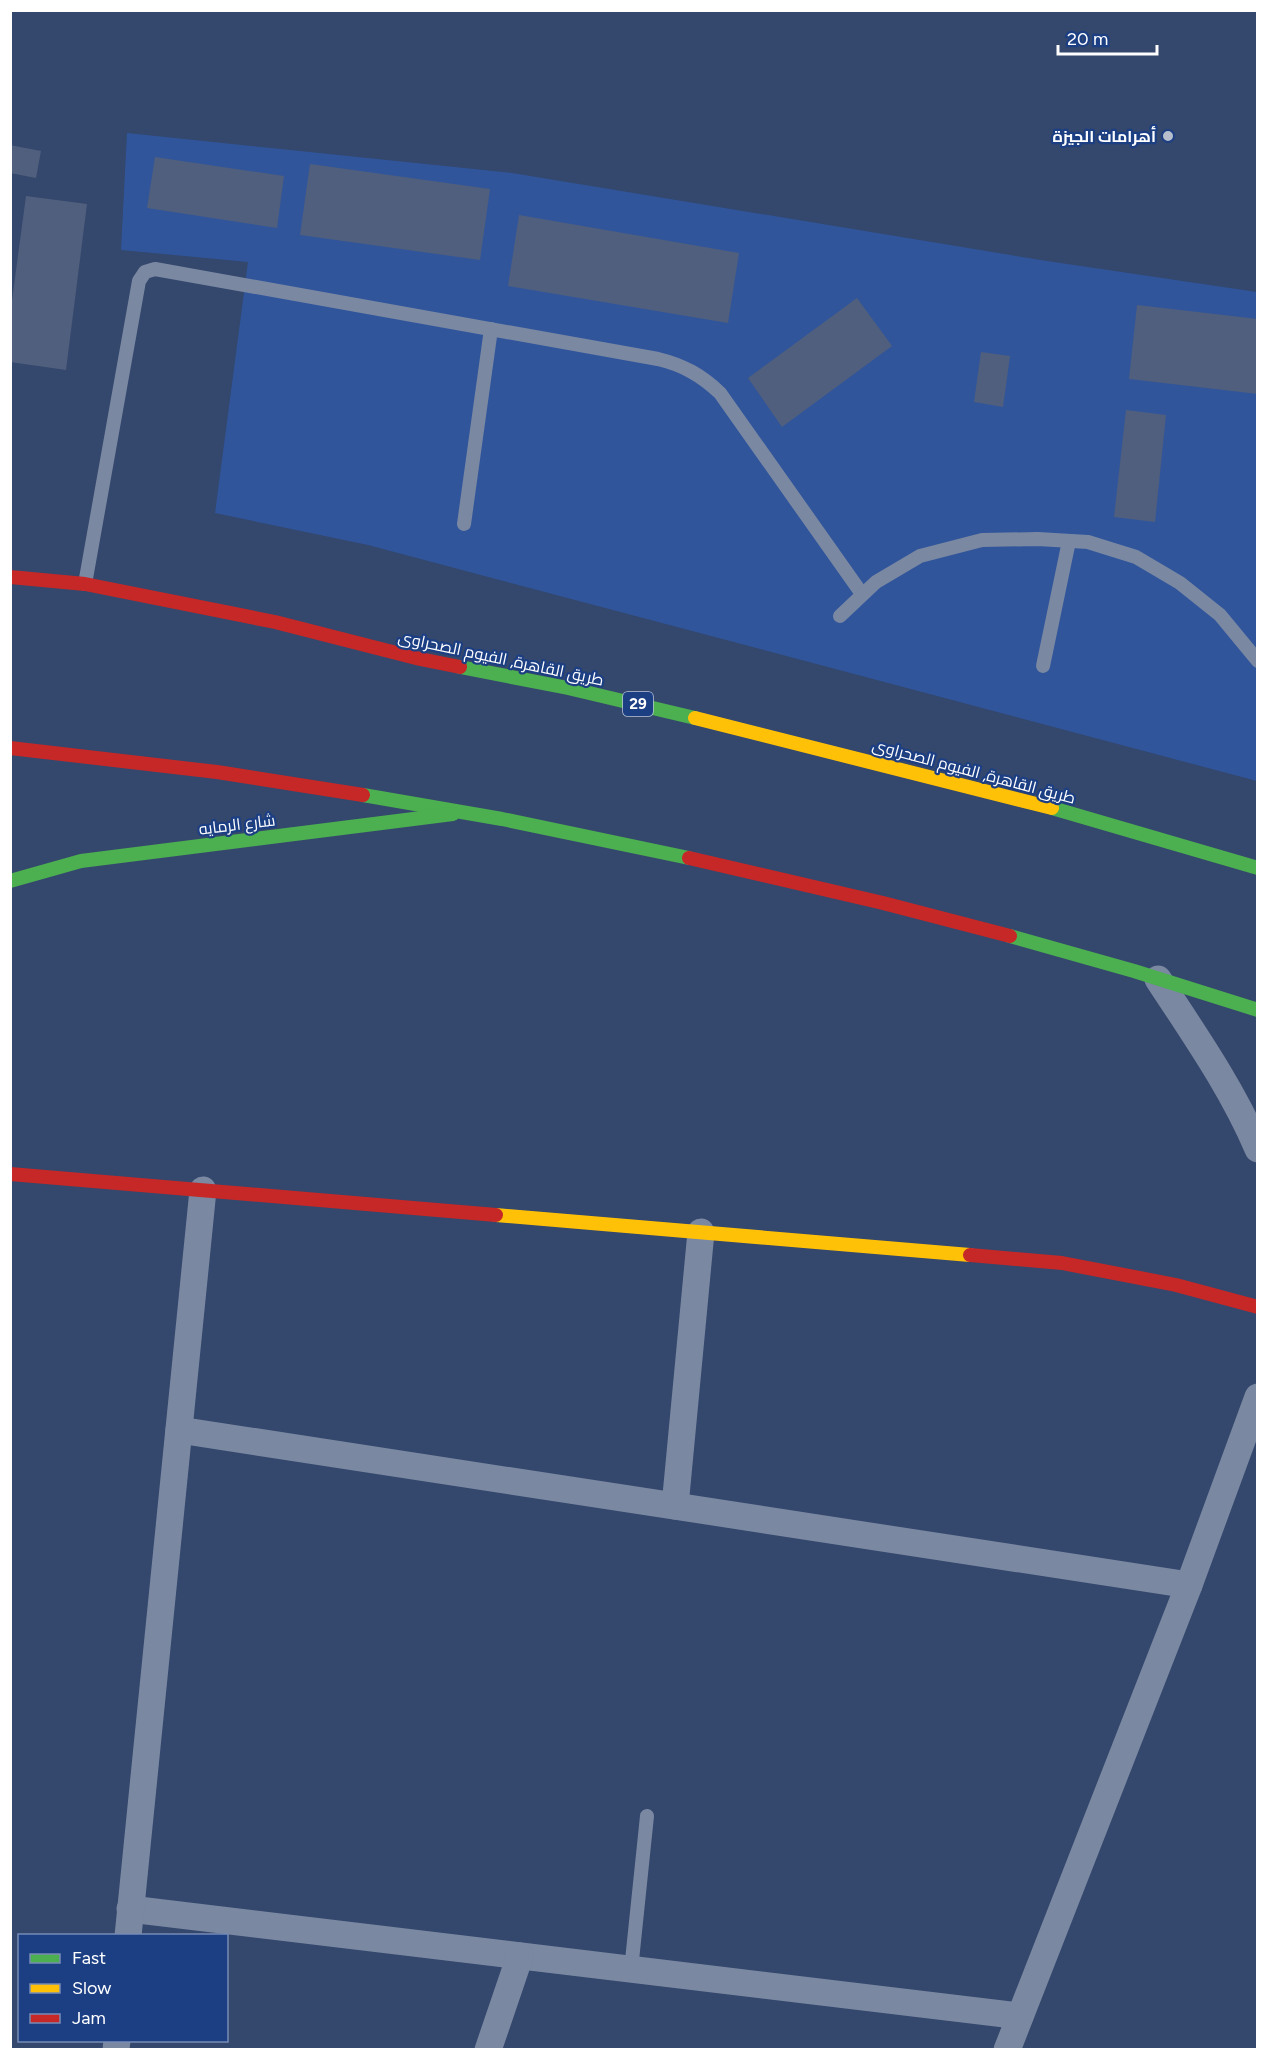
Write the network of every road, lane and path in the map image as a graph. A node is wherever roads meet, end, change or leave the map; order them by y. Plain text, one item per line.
1 (491, 329) junction
2 (464, 524) dead end
3 (1069, 541) junction
4 (10, 577) edge
5 (85, 584) junction
6 (862, 594) junction
7 (840, 616) dead end
8 (1257, 662) edge
9 (1043, 666) dead end
10 (10, 748) edge
11 (469, 812) junction
12 (1257, 868) edge
13 (10, 881) edge
14 (1158, 979) junction
15 (1257, 1010) edge
16 (1257, 1149) edge
17 (10, 1174) edge
18 (203, 1190) junction
19 (701, 1232) junction
20 (1257, 1307) edge
21 (1257, 1397) edge
22 (179, 1430) junction
23 (675, 1506) junction
24 (1189, 1585) junction
25 (647, 1816) dead end
26 (130, 1909) junction
27 (128, 1934) edge
28 (520, 1956) junction
29 (631, 1970) junction
30 (1020, 2016) junction
31 (488, 2049) edge
32 (1007, 2049) edge

1 - 2 lane
1 - 5 lane
1 - 6 lane
3 - 6 lane
3 - 8 lane
3 - 9 lane
4 - 5 main road, طريق القاهرة, الفيوم الصحراوى / 29
5 - 12 main road, طريق القاهرة, الفيوم الصحراوى / 29
6 - 7 lane
10 - 11 main road
11 - 13 main road, شارع الرمايه
11 - 14 main road
14 - 15 main road
14 - 16 street
17 - 18 main road
18 - 19 main road
18 - 22 street
19 - 20 main road
19 - 23 street
21 - 24 street
22 - 23 street
22 - 26 street
23 - 24 street
24 - 30 street
25 - 29 lane
26 - 27 street
26 - 28 street
28 - 29 street
28 - 31 street
29 - 30 street
30 - 32 street

